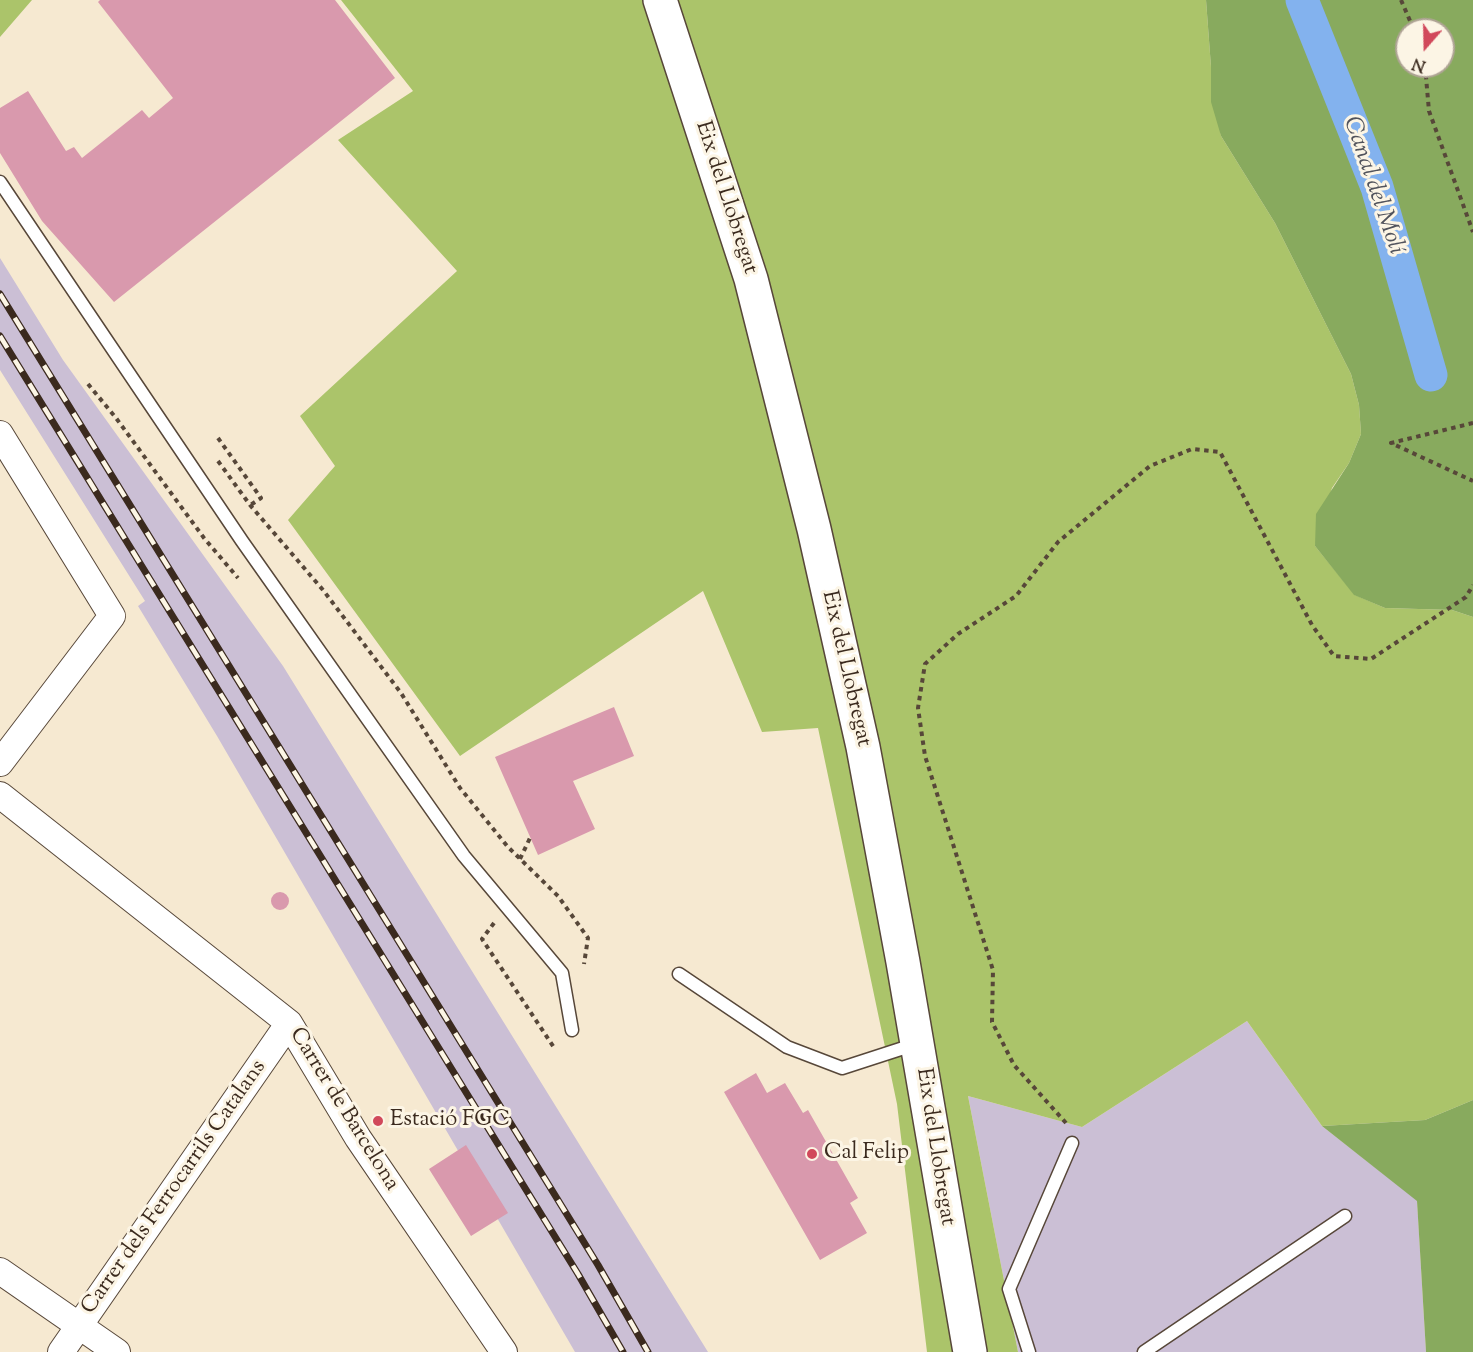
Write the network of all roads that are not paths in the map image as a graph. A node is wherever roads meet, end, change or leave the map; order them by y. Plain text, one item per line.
1 (660, 0) edge
2 (0, 182) edge
3 (0, 435) edge
4 (0, 763) edge
5 (0, 795) edge
6 (678, 974) dead end
7 (289, 1023) junction
8 (572, 1030) road end
9 (917, 1044) junction
10 (1072, 1143) road end
11 (1345, 1216) dead end
12 (0, 1271) edge
13 (79, 1326) junction
14 (61, 1352) edge
15 (117, 1352) edge
16 (504, 1352) edge
17 (970, 1352) edge
18 (1029, 1352) edge
19 (1144, 1352) edge

1 - 9 highway, Eix del Llobregat
2 - 8 lane
3 - 4 street
5 - 7 street, Carrer de Barcelona
6 - 9 lane
7 - 13 street, Carrer dels Ferrocarrils Catalans
7 - 16 street, Carrer de Barcelona
9 - 17 highway, Eix del Llobregat
10 - 18 lane
11 - 19 lane
12 - 13 street
13 - 14 street, Carrer dels Ferrocarrils Catalans
13 - 15 street

